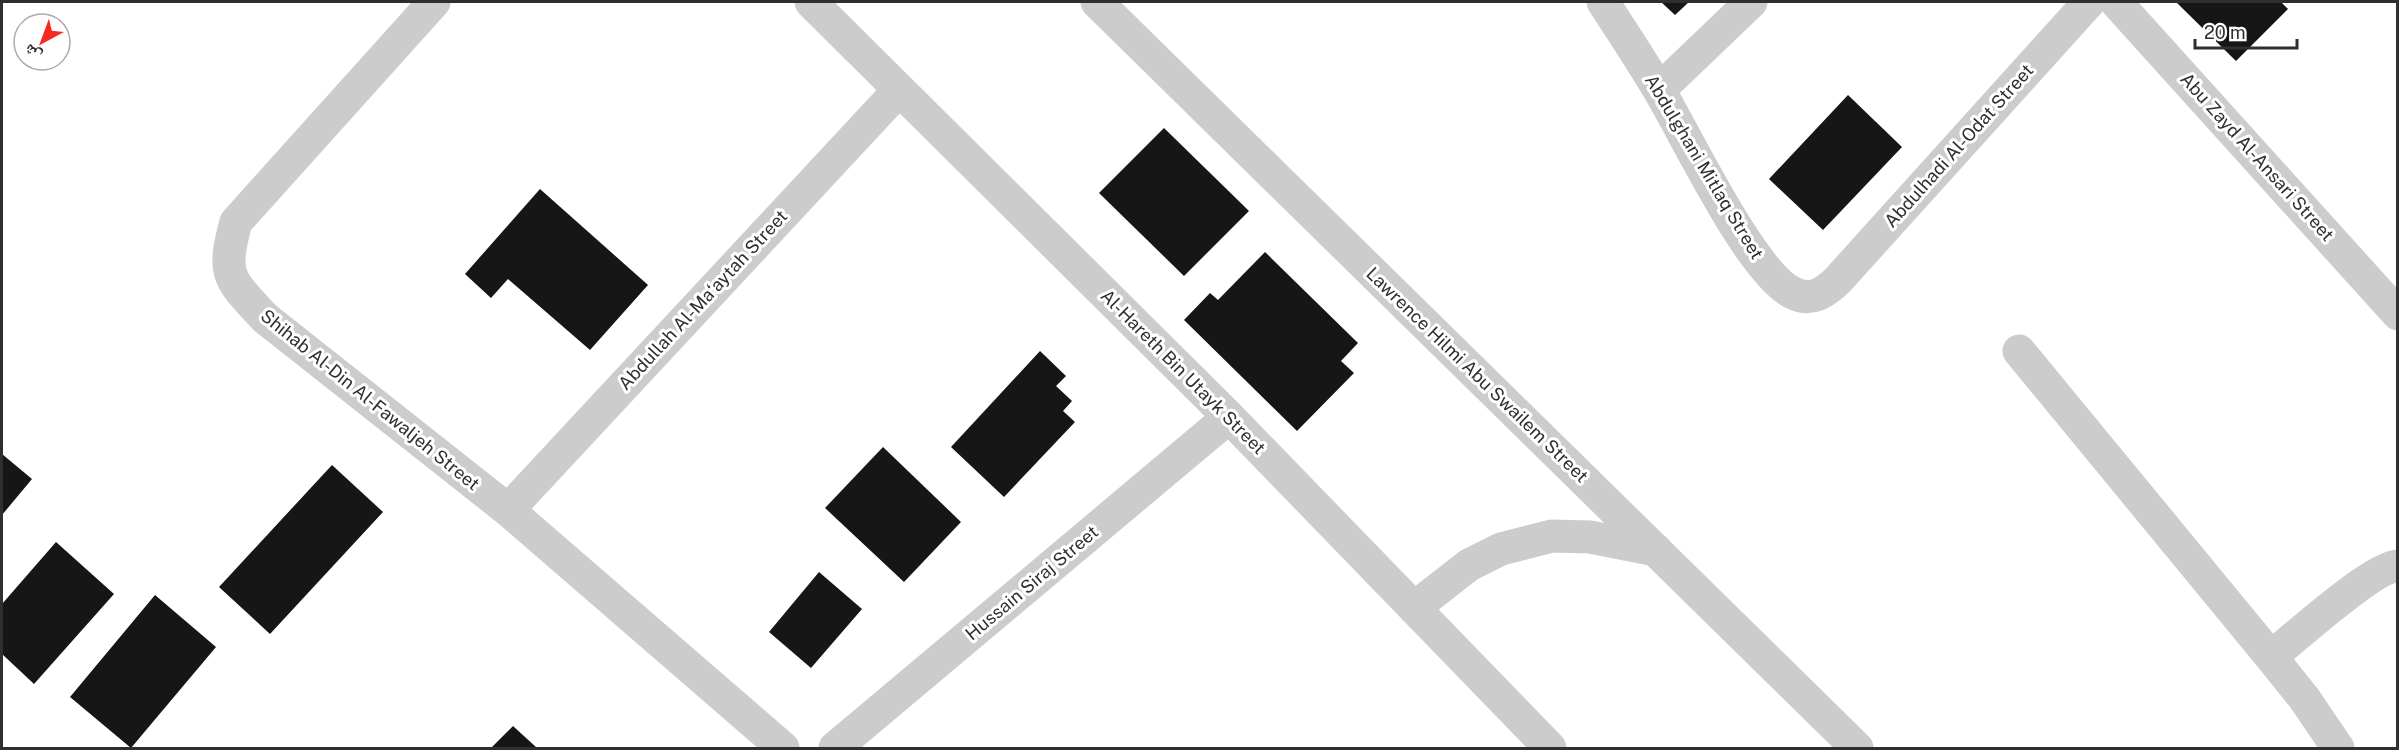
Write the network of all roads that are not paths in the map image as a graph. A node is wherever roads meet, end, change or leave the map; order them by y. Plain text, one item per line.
1 (434, 2) edge
2 (811, 2) edge
3 (1097, 2) edge
4 (1603, 2) edge
5 (1750, 2) edge
6 (2090, 2) edge
7 (2116, 2) edge
8 (899, 90) junction
9 (1659, 90) junction
10 (1828, 289) joint
11 (2397, 314) edge
12 (2019, 351) dead end
13 (1229, 417) junction
14 (508, 510) junction
15 (1656, 550) junction
16 (2397, 566) edge
17 (1414, 608) junction
18 (2271, 657) junction
19 (783, 748) edge
20 (835, 748) edge
21 (1550, 748) edge
22 (1857, 748) edge
23 (2338, 748) edge

1 - 14 street, Shihab Al-Din Al-Fawaljeh Street
2 - 8 street, Al-Hareth Bin Utayk Street
3 - 15 street, Lawrence Hilmi Abu Swailem Street
4 - 9 street, Abdulghani Mitlaq Street
5 - 9 street
6 - 10 street, Abdulhadi Al-Odat Street
7 - 11 street, Abu Zayd Al-Ansari Street
8 - 13 street, Al-Hareth Bin Utayk Street
8 - 14 street, Abdullah Al-Ma‘aytah Street
9 - 10 street, Abdulghani Mitlaq Street
12 - 18 street
13 - 17 street, Al-Hareth Bin Utayk Street
13 - 20 street, Hussain Siraj Street
14 - 19 street, Shihab Al-Din Al-Fawaljeh Street
15 - 17 street
15 - 22 street, Lawrence Hilmi Abu Swailem Street
16 - 18 street
17 - 21 street, Al-Hareth Bin Utayk Street
18 - 23 street

